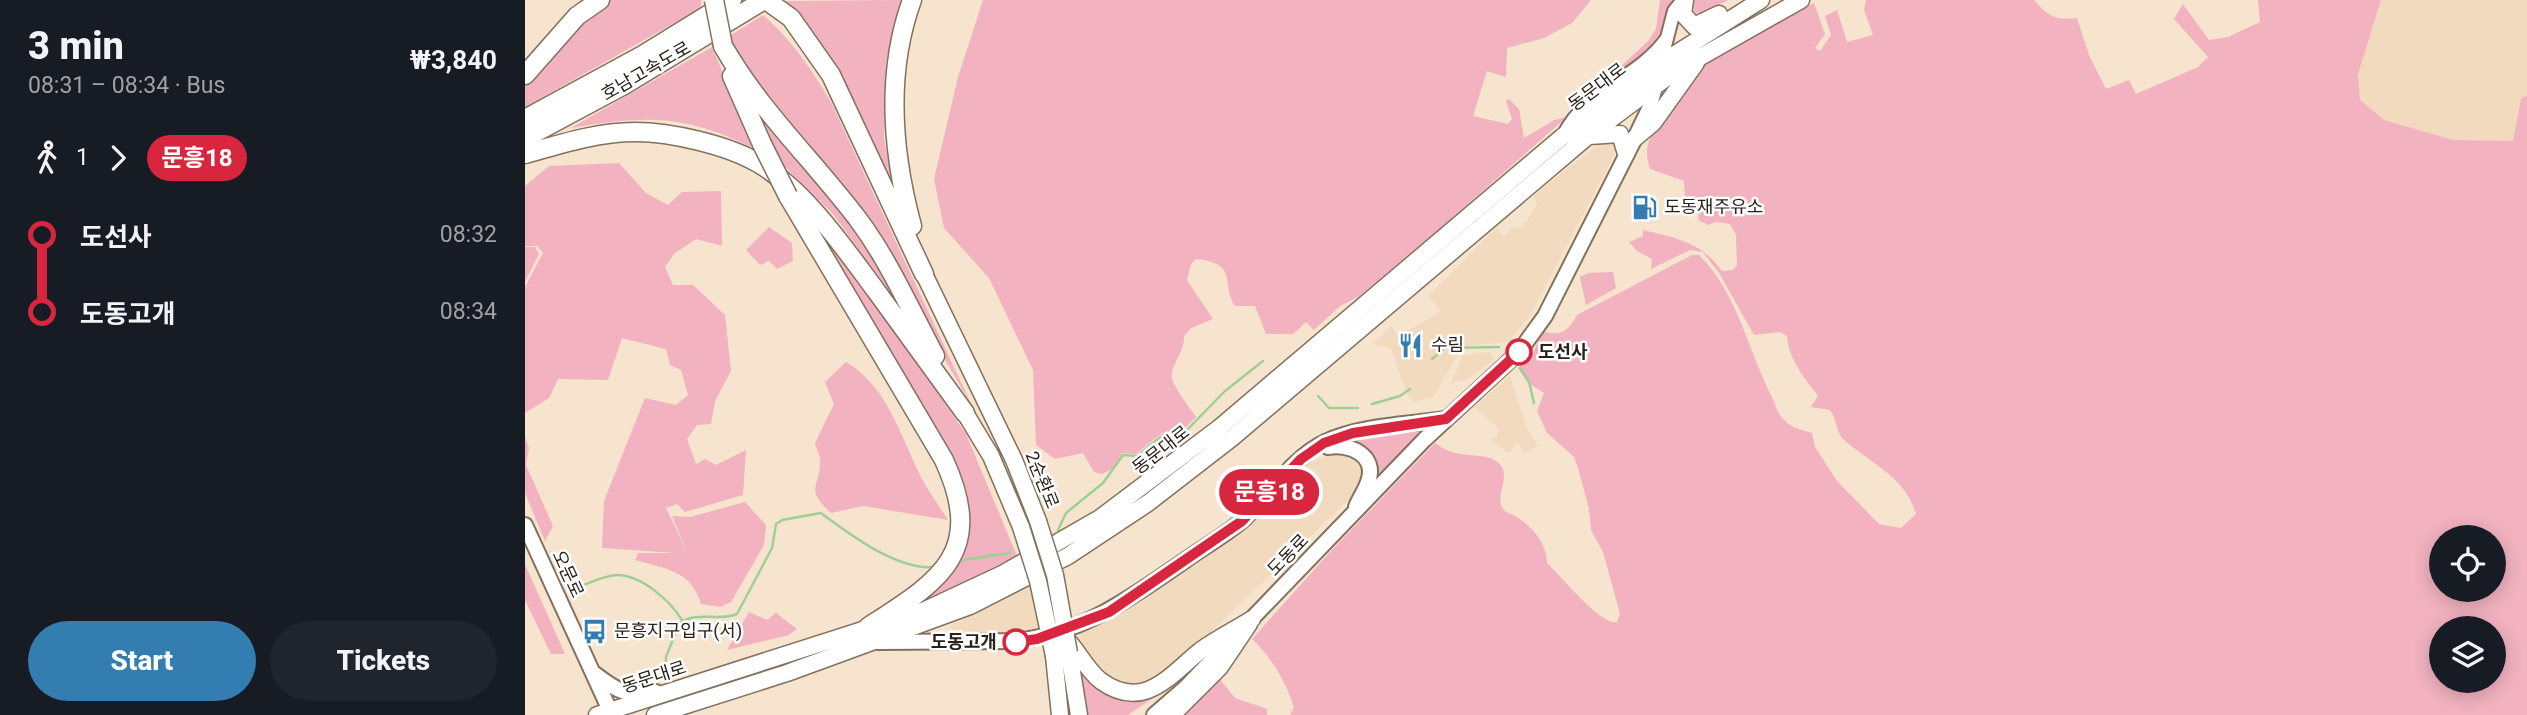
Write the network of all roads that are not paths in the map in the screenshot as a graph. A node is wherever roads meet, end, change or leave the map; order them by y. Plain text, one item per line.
1 (600, 0) edge
2 (714, 0) edge
3 (731, 0) edge
4 (912, 0) edge
5 (1684, 0) edge
6 (1742, 0) edge
7 (1761, 0) edge
8 (1801, 0) edge
9 (760, 3) edge
10 (1667, 38) junction
11 (723, 46) junction
12 (1701, 56) junction
13 (1661, 63) junction
14 (525, 75) edge
15 (1656, 84) junction
16 (525, 118) edge
17 (1562, 137) junction
18 (1587, 137) junction
19 (525, 138) edge
20 (1635, 138) junction
21 (525, 154) edge
22 (1626, 154) junction
23 (924, 274) junction
24 (965, 413) junction
25 (1446, 419) junction
26 (1313, 449) junction
27 (1352, 517) junction
28 (525, 525) edge
29 (1252, 620) junction
30 (868, 635) junction
31 (1067, 651) junction
32 (591, 671) junction
33 (676, 690) junction
34 (689, 704) junction
35 (606, 714) edge
36 (655, 715) edge
37 (672, 715) edge
38 (1060, 715) edge
39 (1079, 715) edge
40 (1154, 715) edge
41 (1172, 715) edge

1 - 14 highway
2 - 11 highway, bridge
3 - 16 highway, 호남고속도로
4 - 23 highway
5 - 6 main road
5 - 10 street
7 - 13 main road, 동문대로
8 - 12 main road, 동문대로
9 - 19 highway, 호남고속도로
9 - 23 highway
10 - 13 street
10 - 17 street
11 - 24 highway
11 - 30 highway, bridge
12 - 15 main road, 동문대로
12 - 20 main road
13 - 15 main road
13 - 17 main road, 동문대로
15 - 18 main road, 동문대로
15 - 20 main road
17 - 30 main road, 동문대로
18 - 22 main road
18 - 30 main road, 동문대로
20 - 22 main road
21 - 24 highway
22 - 25 main road
23 - 31 main road, 2순환로, bridge
24 - 31 main road, 2순환로, bridge
25 - 26 main road, 동문대로
25 - 27 main road, 도동로
26 - 27 main road
26 - 30 main road, 동문대로
27 - 29 main road, 도동로
28 - 32 main road, 오문로
29 - 31 main road
29 - 40 main road, 도동로
29 - 41 main road
30 - 33 main road, 동문대로
30 - 34 main road, 동문대로
31 - 38 main road, 2순환로
31 - 39 main road, 2순환로
32 - 33 main road
32 - 35 main road, 오문로
33 - 35 main road, 동문대로
34 - 36 main road, 동문대로
34 - 37 main road

